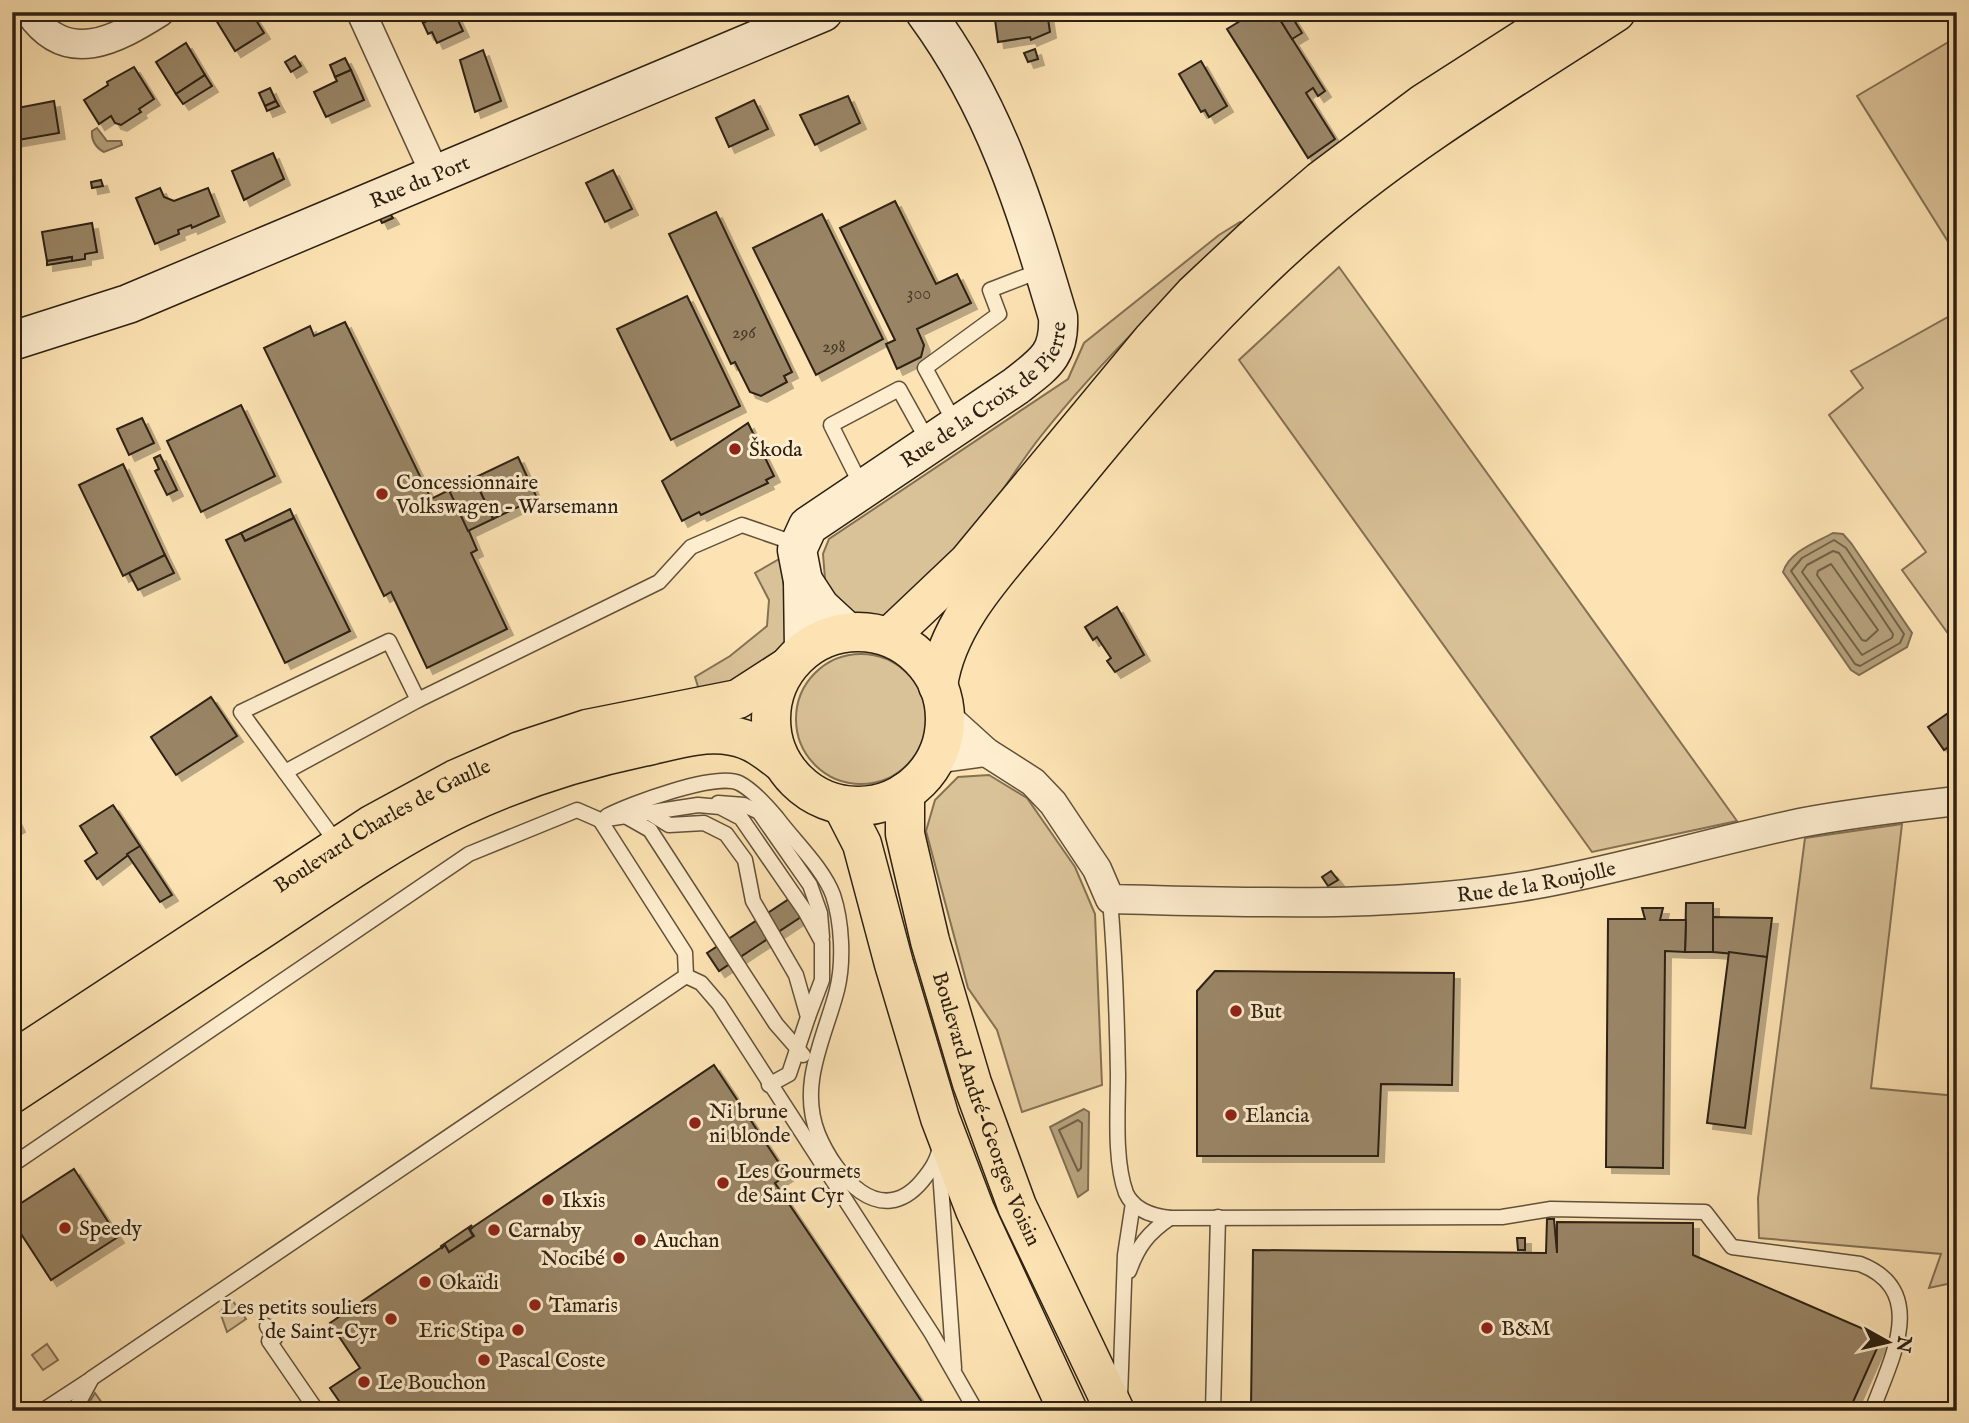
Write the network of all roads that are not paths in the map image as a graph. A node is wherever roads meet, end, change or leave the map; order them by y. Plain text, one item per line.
1 (29, 12) edge
2 (160, 12) edge
3 (361, 12) edge
4 (823, 12) edge
5 (925, 12) edge
6 (1566, 12) edge
7 (1616, 12) edge
8 (435, 174) junction
9 (1044, 269) junction
10 (12, 341) edge
11 (943, 435) junction
12 (863, 490) junction
13 (800, 563) junction
14 (847, 632) junction
15 (890, 636) junction
16 (795, 659) junction
17 (418, 700) junction
18 (941, 700) junction
19 (986, 752) junction
20 (935, 759) junction
21 (782, 763) junction
22 (285, 772) junction
23 (905, 792) junction
24 (1957, 801) edge
25 (842, 805) junction
26 (648, 812) junction
27 (627, 817) junction
28 (600, 820) junction
29 (339, 846) junction
30 (1110, 899) junction
31 (686, 976) junction
32 (808, 1017) junction
33 (797, 1049) junction
34 (12, 1061) edge
35 (813, 1066) junction
36 (769, 1085) junction
37 (12, 1094) edge
38 (940, 1118) junction
39 (939, 1157) junction
40 (12, 1165) edge
41 (1133, 1203) junction
42 (1218, 1217) junction
43 (1170, 1218) junction
44 (1126, 1279) junction
45 (267, 1326) dead end
46 (954, 1376) junction
47 (92, 1378) junction
48 (42, 1411) edge
49 (74, 1411) edge
50 (317, 1411) edge
51 (976, 1411) edge
52 (1068, 1411) edge
53 (1117, 1411) edge
54 (1213, 1411) edge
55 (1872, 1411) edge

1 - 2 street
3 - 8 street
4 - 8 street, Rue du Port
5 - 9 street, Rue de la Croix de Pierre
6 - 15 main road
7 - 18 main road
8 - 10 street, Rue du Port
9 - 11 street, Rue de la Croix de Pierre
9 - 11 lane
11 - 12 street, Rue de la Croix de Pierre
11 - 12 lane
12 - 13 street, Rue de la Croix de Pierre
13 - 14 street
13 - 16 street
13 - 17 lane
14 - 15 main road
14 - 16 main road
15 - 18 main road
16 - 21 main road
16 - 29 main road, Boulevard Charles de Gaulle
17 - 22 lane
17 - 22 lane
18 - 19 street
18 - 20 main road
19 - 20 street
19 - 30 street
20 - 23 main road
21 - 25 main road
21 - 37 main road, Boulevard Charles de Gaulle
22 - 29 lane
23 - 25 main road
23 - 53 main road, Boulevard André-Georges Voisin
24 - 30 street, Rue de la Roujolle
25 - 38 main road, Boulevard André-Georges Voisin
26 - 27 lane
26 - 32 lane
26 - 32 lane
27 - 28 lane
27 - 33 lane
28 - 31 lane
28 - 35 lane
28 - 40 lane
29 - 34 main road, Boulevard Charles de Gaulle
30 - 41 lane
31 - 36 lane
31 - 47 lane
32 - 33 lane
33 - 35 lane
33 - 36 lane
35 - 39 lane
36 - 46 lane
38 - 39 lane
38 - 52 main road, Boulevard André-Georges Voisin
39 - 46 lane
41 - 43 lane
41 - 44 lane
42 - 43 lane
42 - 54 lane
42 - 55 lane
43 - 44 lane
44 - 53 lane
45 - 50 lane
46 - 51 lane
47 - 48 lane
47 - 49 lane

